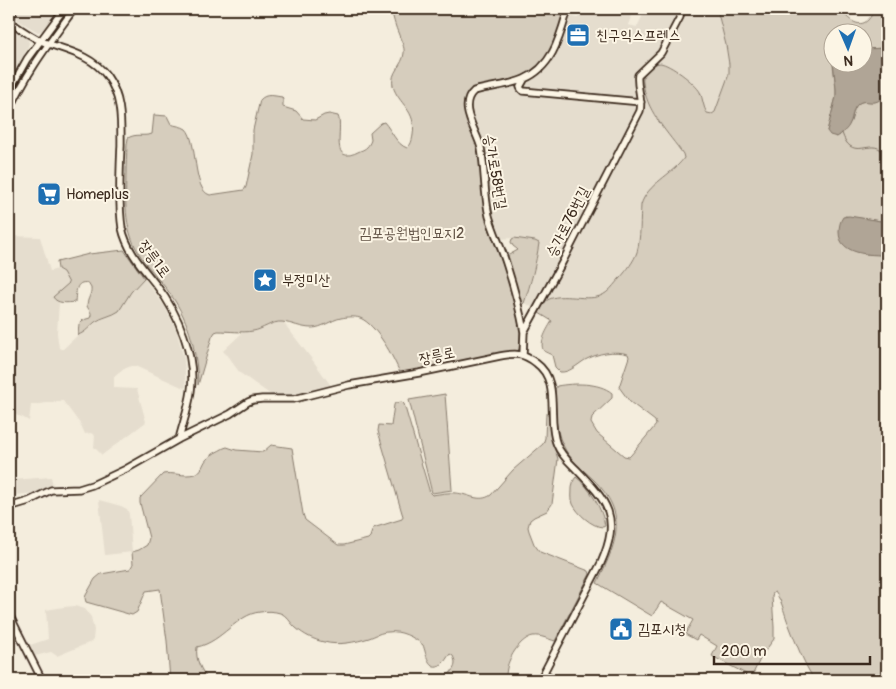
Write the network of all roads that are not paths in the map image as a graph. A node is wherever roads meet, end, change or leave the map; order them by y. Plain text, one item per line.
1 (13, 9) edge
2 (64, 9) edge
3 (74, 9) edge
4 (568, 9) edge
5 (681, 9) edge
6 (9, 22) edge
7 (41, 40) junction
8 (49, 43) junction
9 (525, 79) junction
10 (9, 92) edge
11 (642, 102) junction
12 (9, 112) edge
13 (524, 332) junction
14 (523, 355) junction
15 (179, 438) junction
16 (9, 507) edge
17 (9, 614) edge
18 (544, 673) junction
19 (42, 680) edge
20 (540, 680) edge
21 (555, 680) edge

1 - 6 street
2 - 7 street
3 - 8 street
4 - 9 street, 승가로58번길
5 - 11 street
6 - 7 street, 장릉1로
7 - 8 street, 장릉1로
7 - 10 street
8 - 12 street
8 - 15 street, 장릉1로
9 - 11 street
9 - 13 street, 승가로58번길
11 - 13 street, 승가로76번길
13 - 14 street, 승가로76번길
14 - 15 street, 장릉로
14 - 18 street
15 - 16 street, 장릉로
17 - 19 street
18 - 20 street
18 - 21 street

